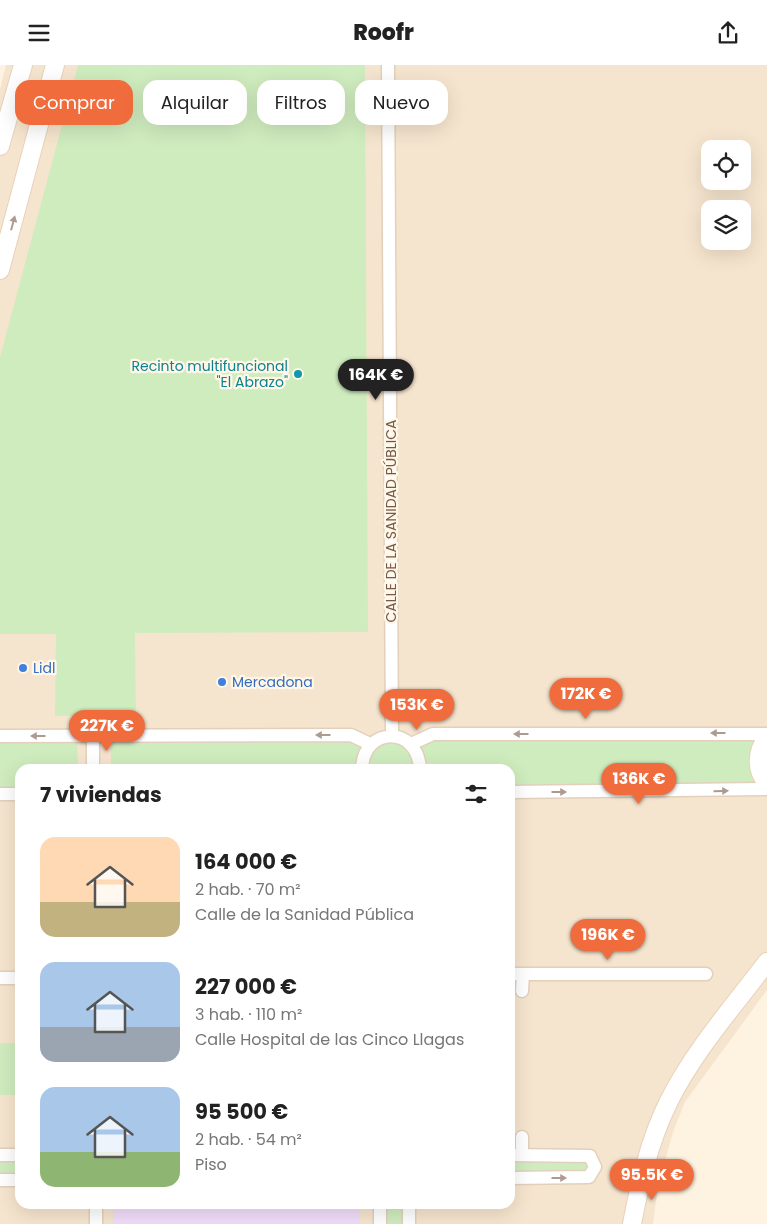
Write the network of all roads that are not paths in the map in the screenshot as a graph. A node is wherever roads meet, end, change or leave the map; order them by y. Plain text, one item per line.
1 (23, 65) edge
2 (55, 65) edge
3 (388, 65) edge
4 (0, 146) edge
5 (0, 270) edge
6 (767, 734) edge
7 (0, 736) edge
8 (93, 736) junction
9 (392, 736) junction
10 (767, 738) edge
11 (411, 743) junction
12 (370, 744) junction
13 (93, 764) edge
14 (363, 764) edge
15 (419, 764) edge
16 (767, 782) edge
17 (767, 789) edge
18 (515, 792) edge
19 (0, 795) edge
20 (15, 795) edge
21 (767, 962) edge
22 (516, 974) edge
23 (706, 974) dead end
24 (0, 978) edge
25 (15, 978) edge
26 (522, 991) dead end
27 (522, 1137) dead end
28 (0, 1155) edge
29 (15, 1155) edge
30 (516, 1155) edge
31 (515, 1178) edge
32 (0, 1180) edge
33 (15, 1180) edge
34 (96, 1209) edge
35 (380, 1209) edge
36 (409, 1209) edge
37 (96, 1224) edge
38 (380, 1224) edge
39 (409, 1224) edge
40 (632, 1224) edge

1 - 4 main road
5 -> 2 main road
3 - 9 street, CALLE DE LA SANIDAD PÚBLICA
6 -> 11 street
8 -> 7 street
12 -> 8 street
8 - 13 street
9 - 11 street
9 - 12 street
10 - 16 main road
11 - 15 street
12 - 14 street
18 -> 17 street
19 - 20 street
21 - 40 main road
22 - 23 street
22 - 26 street
24 - 25 street
27 - 30 street
28 - 29 street
31 -> 30 street
32 - 33 street
34 - 37 street
35 - 38 street
36 - 39 street

